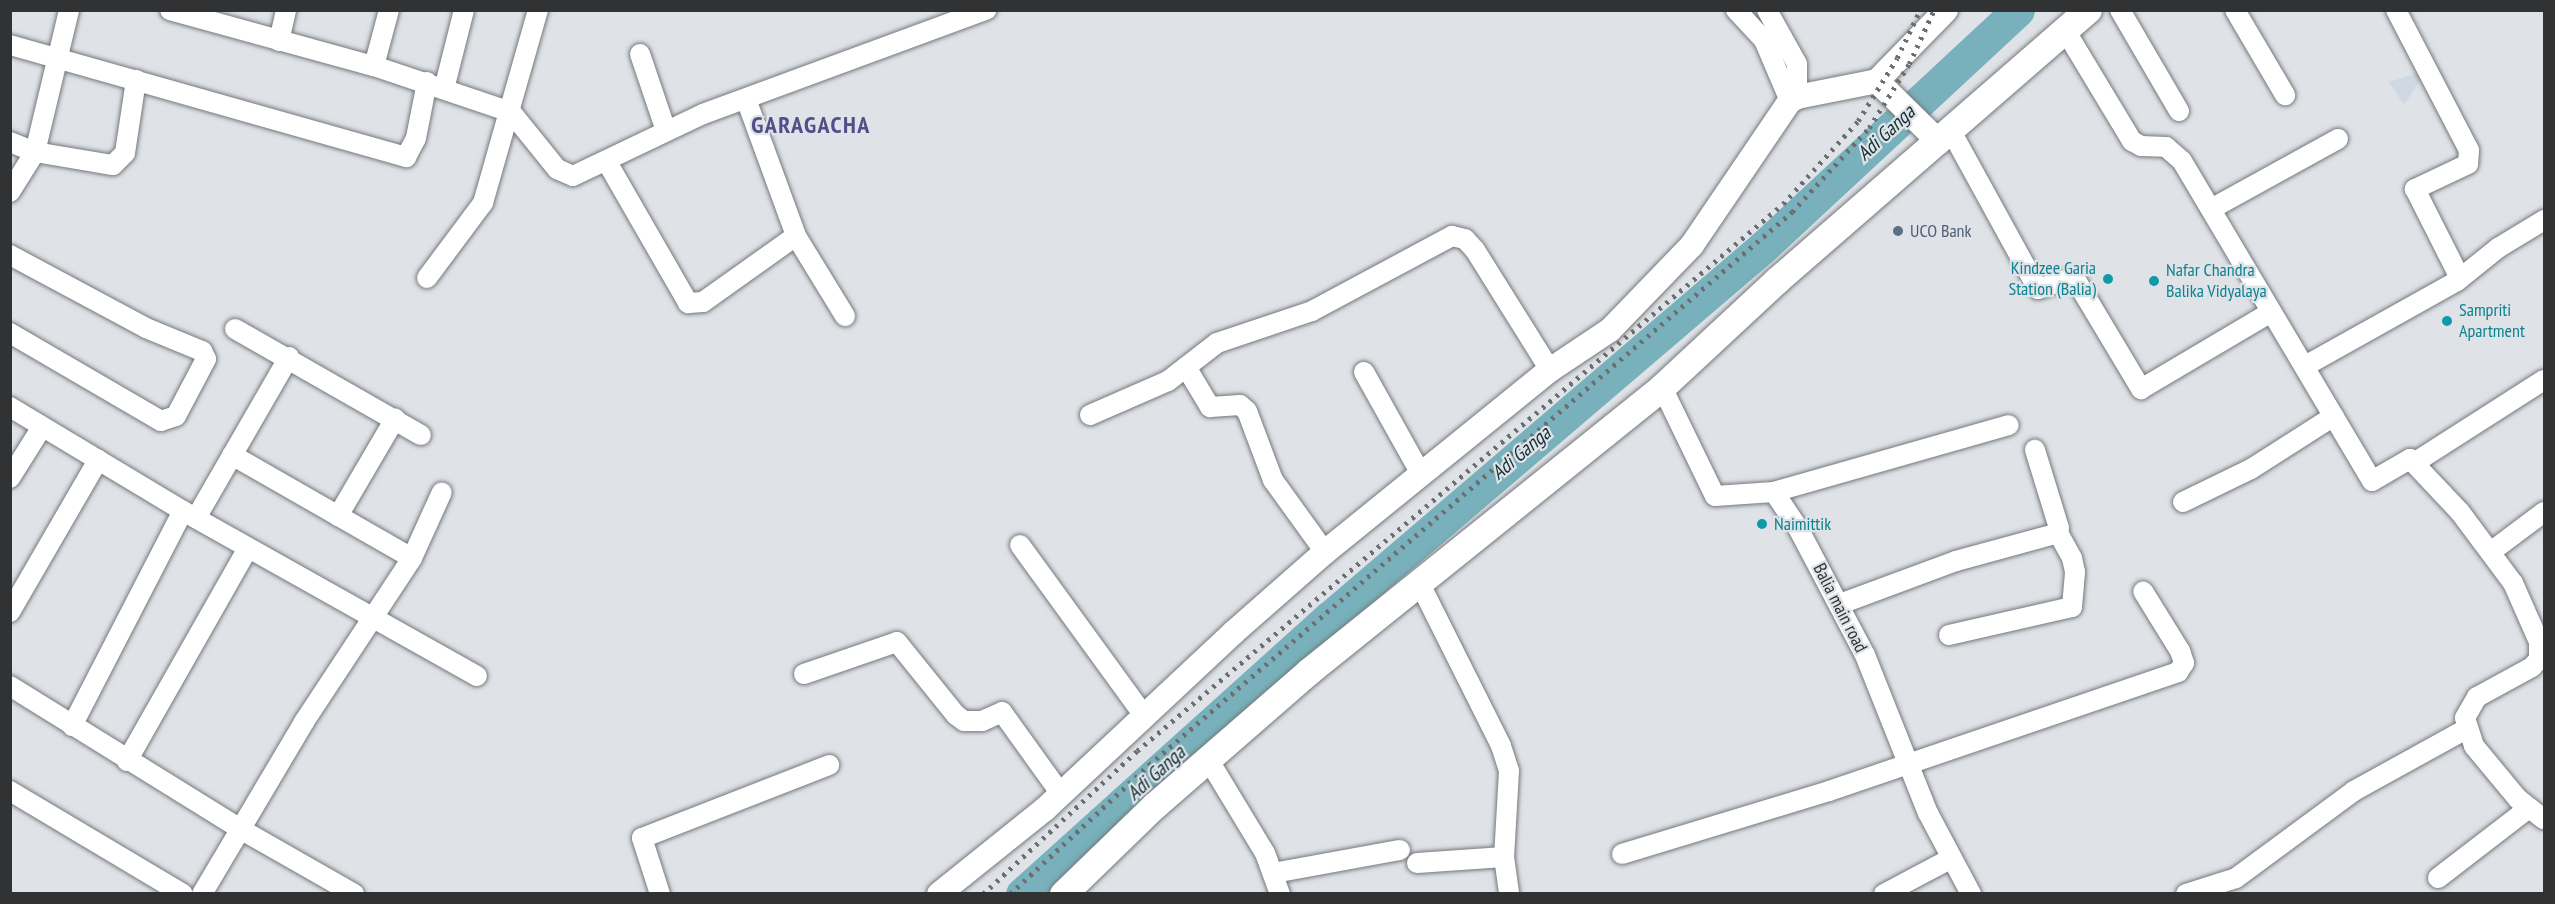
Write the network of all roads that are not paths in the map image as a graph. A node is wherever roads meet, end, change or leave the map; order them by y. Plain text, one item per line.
1 (69, 10) edge
2 (170, 10) edge
3 (286, 10) edge
4 (389, 10) edge
5 (464, 10) edge
6 (538, 10) edge
7 (986, 10) edge
8 (1736, 10) edge
9 (1767, 10) edge
10 (1946, 10) edge
11 (2088, 10) edge
12 (2120, 10) edge
13 (2235, 10) edge
14 (2396, 10) edge
15 (208, 15) edge
16 (2066, 30) junction
17 (279, 41) junction
18 (10, 45) edge
19 (640, 54) dead end
20 (57, 58) junction
21 (374, 66) junction
22 (136, 80) junction
23 (1877, 81) junction
24 (435, 85) junction
25 (2285, 95) dead end
26 (746, 99) junction
27 (1793, 99) junction
28 (2179, 111) dead end
29 (511, 112) junction
30 (666, 131) junction
31 (1945, 137) junction
32 (2338, 139) dead end
33 (10, 142) edge
34 (35, 152) junction
35 (606, 162) junction
36 (10, 192) edge
37 (2211, 209) junction
38 (2544, 220) edge
39 (796, 236) junction
40 (10, 255) edge
41 (427, 278) dead end
42 (2460, 278) junction
43 (2271, 312) junction
44 (845, 316) dead end
45 (235, 329) dead end
46 (10, 333) edge
47 (289, 357) junction
48 (2305, 366) junction
49 (1186, 368) junction
50 (1550, 370) junction
51 (1364, 372) dead end
52 (2544, 380) edge
53 (1662, 387) junction
54 (10, 408) edge
55 (1090, 415) dead end
56 (2334, 416) junction
57 (395, 419) junction
58 (2009, 425) dead end
59 (42, 427) junction
60 (421, 435) dead end
61 (2035, 450) dead end
62 (232, 455) junction
63 (98, 460) junction
64 (2414, 463) junction
65 (1421, 474) junction
66 (10, 478) edge
67 (442, 492) dead end
68 (1774, 492) junction
69 (2183, 502) dead end
70 (2544, 512) edge
71 (189, 514) junction
72 (338, 516) junction
73 (2057, 531) junction
74 (1020, 544) dead end
75 (248, 548) junction
76 (2492, 551) junction
77 (1325, 552) junction
78 (412, 558) junction
79 (1420, 584) junction
80 (2143, 591) dead end
81 (1840, 604) junction
82 (10, 612) edge
83 (374, 618) junction
84 (1948, 635) dead end
85 (2542, 648) edge
86 (804, 674) dead end
87 (477, 676) dead end
88 (11, 687) edge
89 (1145, 717) junction
90 (72, 726) junction
91 (2468, 728) junction
92 (1208, 759) junction
93 (127, 761) junction
94 (1906, 762) junction
95 (829, 765) dead end
96 (10, 791) edge
97 (1061, 794) junction
98 (2537, 814) edge
99 (242, 830) junction
100 (1401, 850) dead end
101 (1622, 854) dead end
102 (1504, 857) junction
103 (1950, 859) junction
104 (1417, 863) dead end
105 (1273, 873) junction
106 (2438, 878) dead end
107 (183, 894) edge
108 (202, 894) edge
109 (354, 894) edge
110 (660, 894) edge
111 (939, 894) edge
112 (1063, 894) edge
113 (1280, 894) edge
114 (1509, 894) edge
115 (1884, 894) edge
116 (1971, 894) edge
117 (2186, 894) edge

1 - 20 street
2 - 15 street
3 - 17 street
4 - 21 street
5 - 24 street
6 - 29 street
7 - 26 street
8 - 27 street
9 - 27 street
10 - 23 street
11 - 16 main road
12 - 28 street
13 - 25 street
14 - 42 street
15 - 17 street
16 - 31 main road
16 - 37 street
17 - 21 street
18 - 20 street
19 - 30 street
20 - 22 street
20 - 34 street
21 - 24 street
22 - 24 street
22 - 34 street
23 - 27 street
23 - 31 street
24 - 29 street
26 - 30 street
26 - 39 street
27 - 50 street
29 - 35 street
29 - 41 street
30 - 35 street
31 - 43 street
31 - 53 main road
32 - 37 street
33 - 34 street
34 - 36 street
35 - 39 street
37 - 43 street
38 - 42 street
39 - 44 street
40 - 46 street
42 - 48 street
43 - 48 street
45 - 47 street
47 - 57 street
47 - 62 street
48 - 56 street
49 - 50 street
49 - 55 street
49 - 77 street
50 - 65 street
51 - 65 street
52 - 64 street
53 - 68 street
53 - 79 main road
54 - 59 street
56 - 64 street
56 - 69 street
57 - 60 street
57 - 72 street
58 - 68 street
59 - 63 street
59 - 66 street
61 - 73 street
62 - 71 street
62 - 72 street
63 - 71 street
63 - 82 street
64 - 76 street
65 - 77 street
67 - 78 street
68 - 81 street, Balia main road
70 - 76 street
71 - 75 street
71 - 90 street
72 - 78 street
73 - 81 street
73 - 84 street
74 - 89 street
75 - 83 street
75 - 93 street
76 - 85 street
77 - 89 street
78 - 83 street
79 - 92 main road
79 - 102 street
80 - 94 street
81 - 94 street, Balia main road
83 - 87 street
83 - 99 street
85 - 91 street
86 - 97 street
88 - 90 street
89 - 97 street
90 - 93 street
91 - 98 street
91 - 117 street
92 - 105 street
92 - 112 main road
93 - 99 street
94 - 101 street
94 - 103 street, Balia main road
95 - 110 street
96 - 107 street
97 - 111 street
98 - 106 street
99 - 108 street
99 - 109 street
100 - 105 street
102 - 104 street
102 - 114 street
103 - 115 street
103 - 116 street, Balia main road
105 - 113 street

